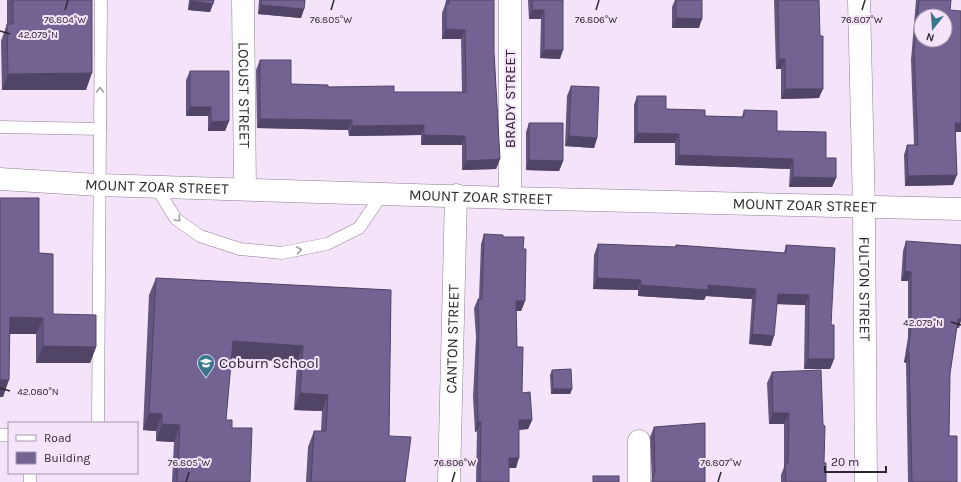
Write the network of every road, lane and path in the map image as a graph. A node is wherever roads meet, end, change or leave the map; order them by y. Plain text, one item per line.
1 (101, 0) edge
2 (243, 0) edge
3 (510, 0) edge
4 (859, 0) edge
5 (0, 127) edge
6 (100, 129) junction
7 (0, 179) edge
8 (99, 185) junction
9 (156, 187) junction
10 (245, 189) junction
11 (383, 193) junction
12 (456, 195) junction
13 (510, 198) junction
14 (864, 208) junction
15 (961, 209) edge
16 (98, 422) edge
17 (639, 442) dead end
18 (449, 482) edge
19 (639, 482) edge
20 (866, 482) edge

6 -> 1 lane
2 - 10 street, LOCUST STREET
3 - 13 street, BRADY STREET
4 - 14 street, FULTON STREET
5 - 6 lane
6 - 8 lane
7 - 8 street, MOUNT ZOAR STREET
8 - 9 street, MOUNT ZOAR STREET
8 - 16 lane
9 - 10 street, MOUNT ZOAR STREET
9 -> 11 lane
10 - 11 street, MOUNT ZOAR STREET
11 - 12 street, MOUNT ZOAR STREET
12 - 13 street, MOUNT ZOAR STREET
12 - 18 street, CANTON STREET
13 - 14 street, MOUNT ZOAR STREET
14 - 15 street, MOUNT ZOAR STREET
14 - 20 street, FULTON STREET
17 - 19 street

